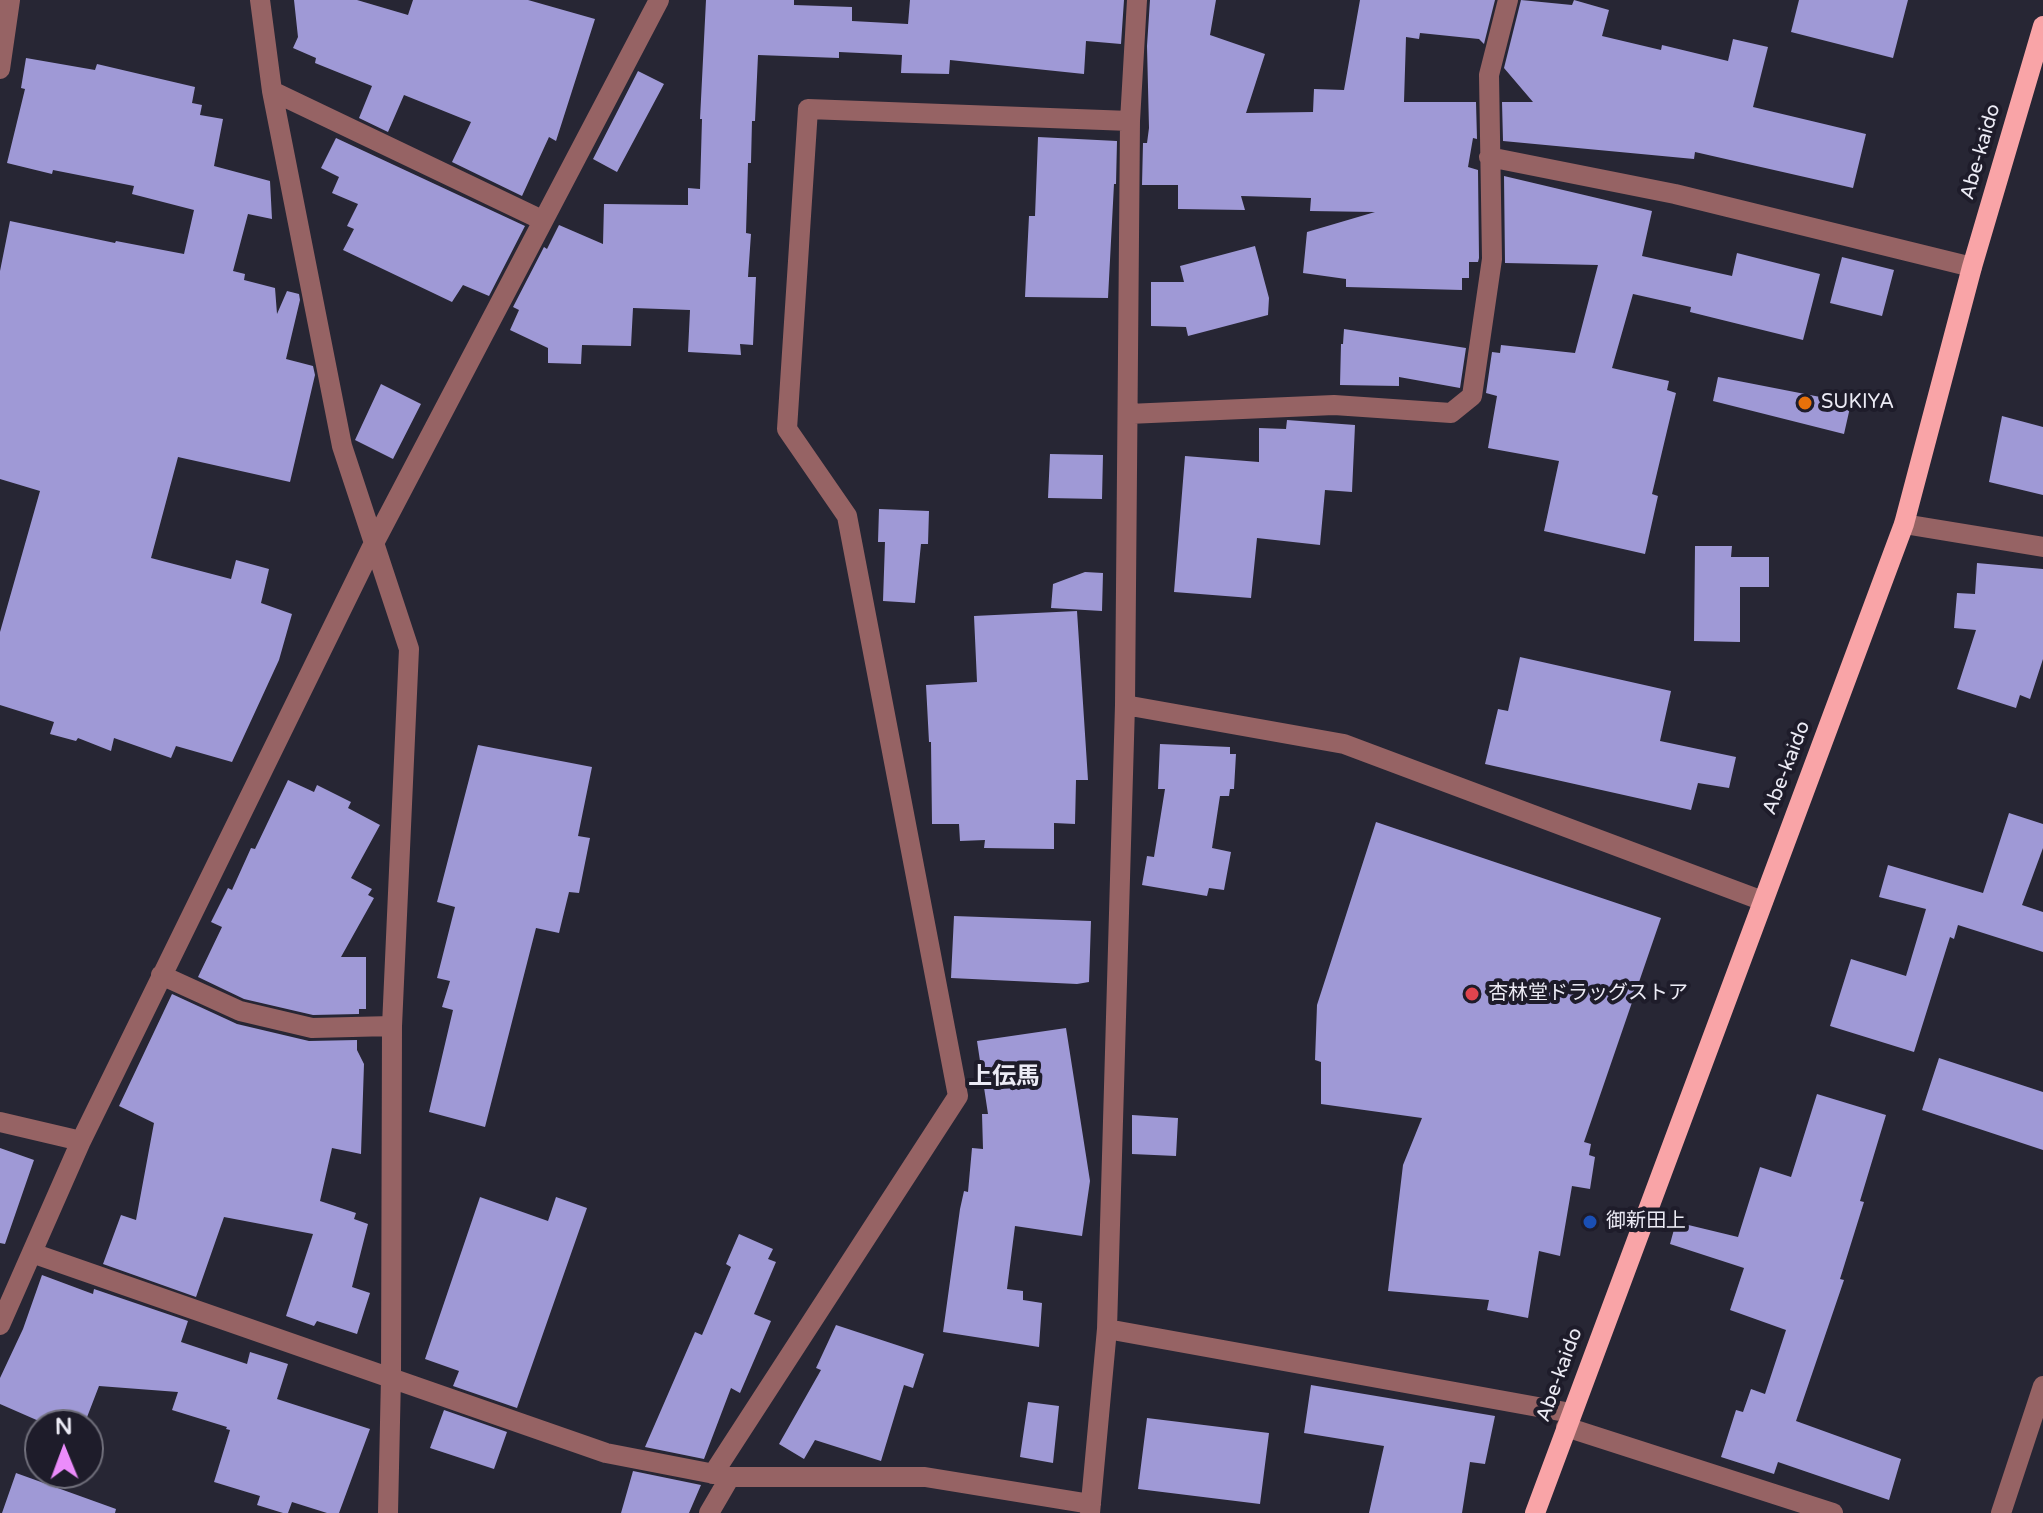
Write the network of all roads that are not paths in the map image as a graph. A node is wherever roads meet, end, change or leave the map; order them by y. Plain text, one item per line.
1 (10, 0) edge
2 (260, 0) edge
3 (659, 0) edge
4 (1137, 0) edge
5 (1508, 0) edge
6 (2043, 26) edge
7 (0, 69) edge
8 (272, 91) junction
9 (1130, 121) junction
10 (1489, 157) junction
11 (542, 220) junction
12 (1972, 267) junction
13 (1128, 414) junction
14 (1904, 524) junction
15 (373, 545) junction
16 (2043, 547) edge
17 (1125, 705) junction
18 (1763, 901) junction
19 (161, 975) junction
20 (392, 1026) junction
21 (0, 1122) edge
22 (81, 1141) junction
23 (32, 1253) junction
24 (0, 1325) edge
25 (1107, 1329) junction
26 (391, 1377) junction
27 (2043, 1386) edge
28 (1569, 1420) junction
29 (721, 1475) junction
30 (1090, 1508) edge
31 (388, 1513) edge
32 (709, 1513) edge
33 (1535, 1513) edge
34 (1833, 1513) edge
35 (2001, 1513) edge

1 - 7 street
2 - 8 street
3 - 11 street
4 - 9 street
5 - 10 street
6 - 12 main road, Abe-kaido
8 - 11 street
8 - 15 street
9 - 13 street
9 - 29 street
10 - 12 street
10 - 13 street
11 - 15 street
12 - 14 main road, Abe-kaido
13 - 17 street
14 - 16 street
14 - 18 main road, Abe-kaido
15 - 19 street
15 - 20 street
17 - 18 street
17 - 25 street
18 - 28 main road, Abe-kaido
19 - 20 street
19 - 22 street
20 - 26 street
21 - 22 street
22 - 23 street
23 - 24 street
23 - 26 street
25 - 28 street
25 - 30 street
26 - 29 street
26 - 31 street
27 - 35 street
28 - 33 main road, Abe-kaido
28 - 34 street
29 - 30 street
29 - 32 street

